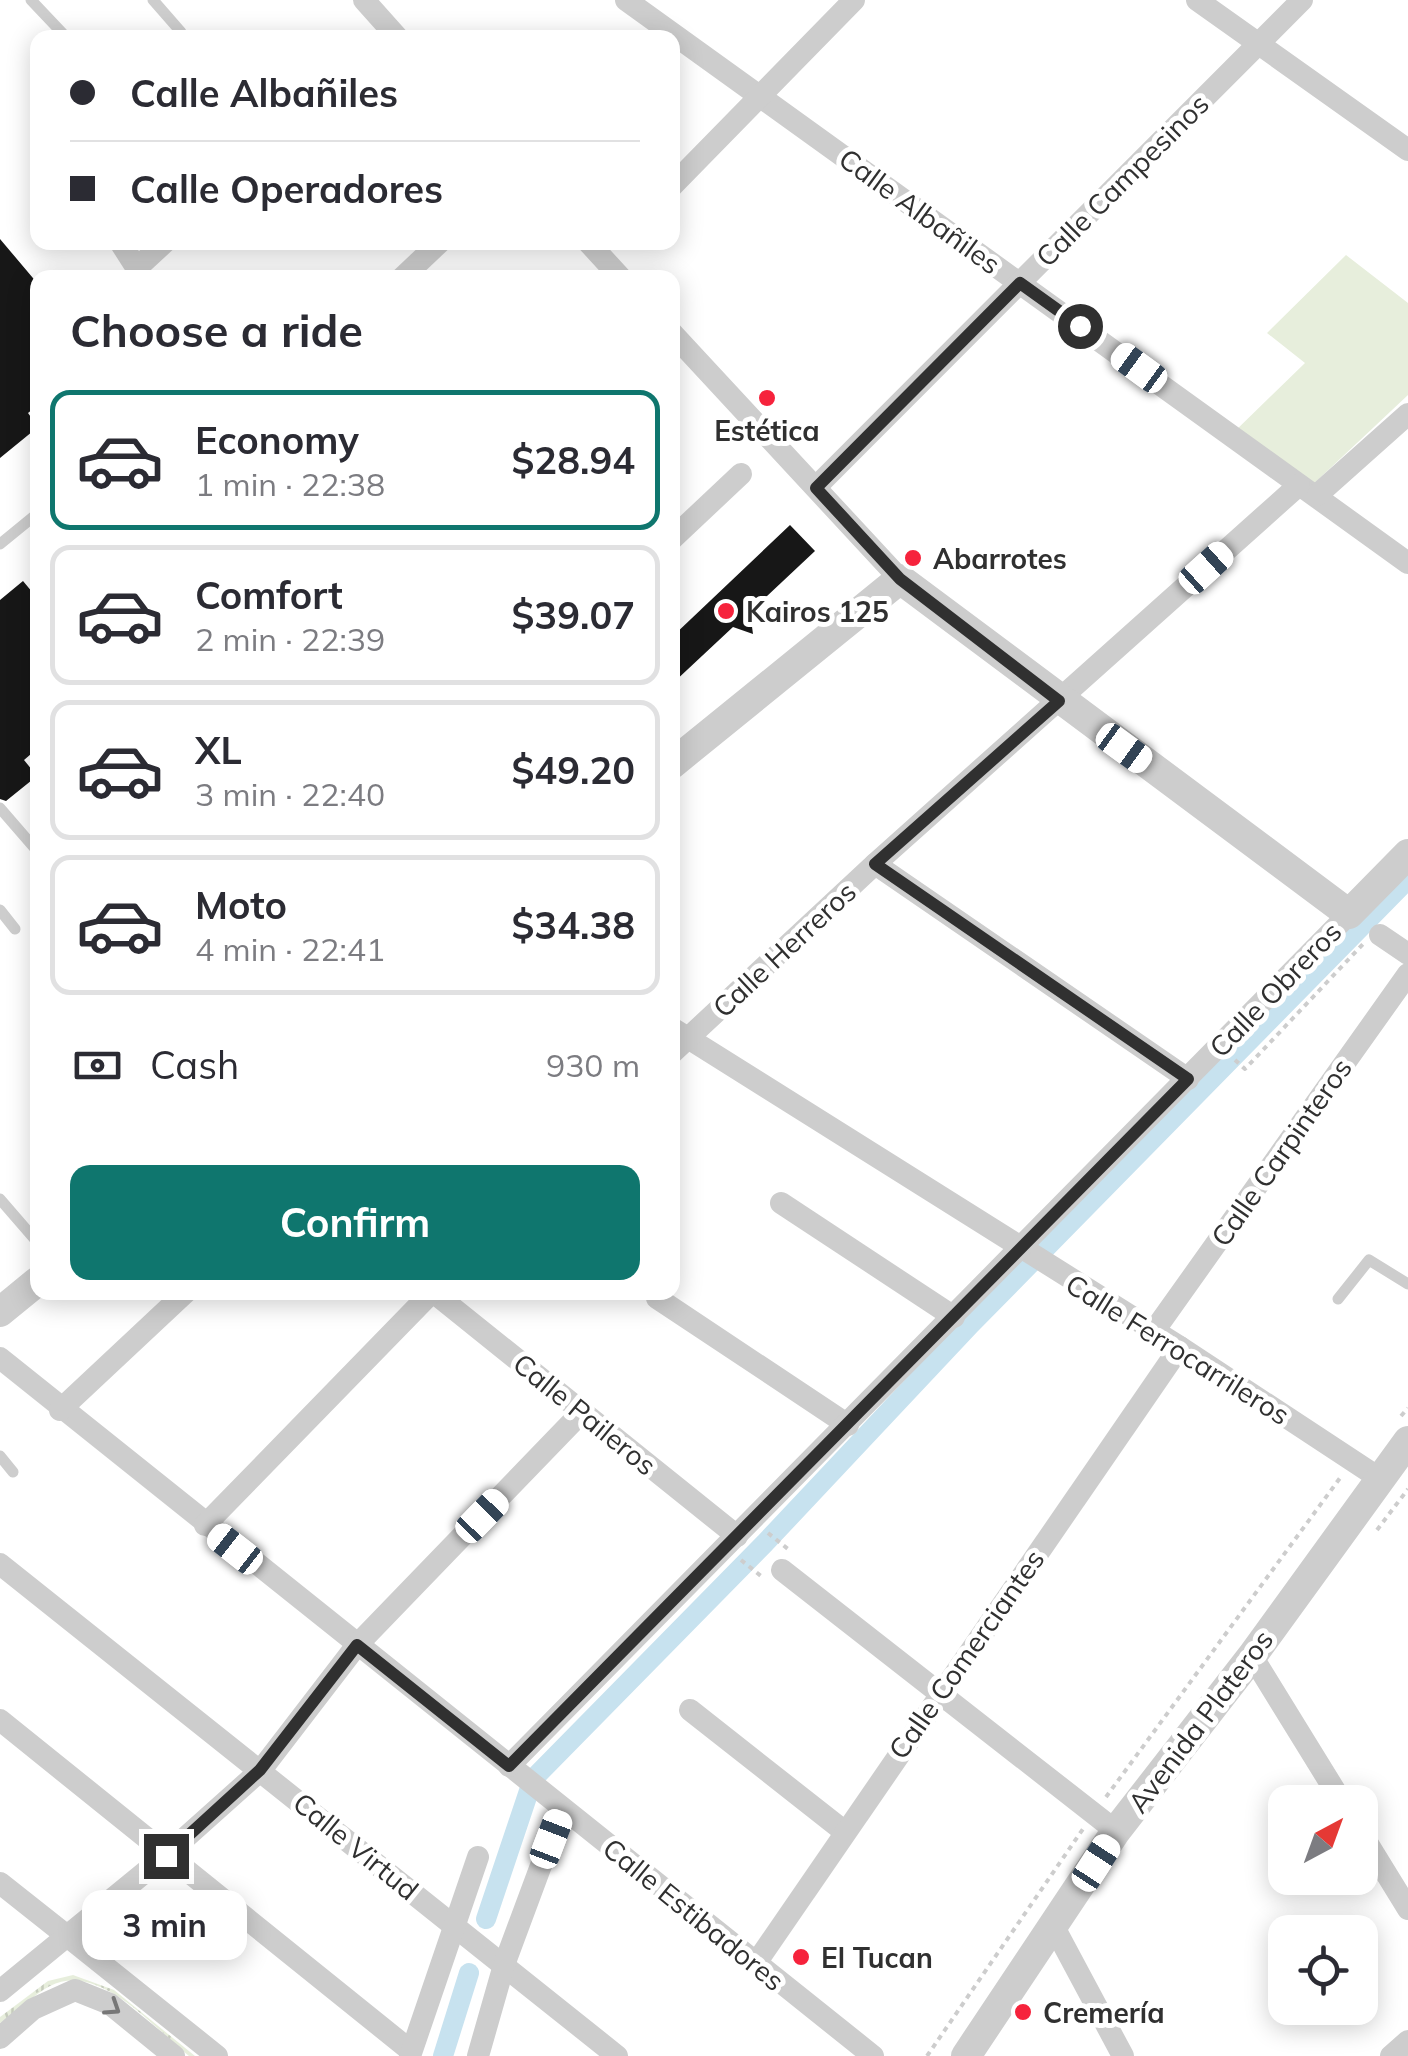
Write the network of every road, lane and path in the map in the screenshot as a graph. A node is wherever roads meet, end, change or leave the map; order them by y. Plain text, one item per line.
1 (31, 0) edge
2 (153, 0) edge
3 (364, 0) edge
4 (626, 0) edge
5 (854, 0) edge
6 (1198, 0) edge
7 (1302, 0) edge
8 (59, 30) edge
9 (180, 30) edge
10 (391, 30) edge
11 (669, 30) edge
12 (680, 38) edge
13 (1258, 43) junction
14 (760, 94) junction
15 (1408, 150) edge
16 (680, 178) edge
17 (158, 250) edge
18 (432, 250) edge
19 (595, 250) edge
20 (142, 270) edge
21 (410, 270) edge
22 (614, 270) edge
23 (1020, 283) junction
24 (680, 342) edge
25 (1408, 414) edge
26 (741, 474) dead end
27 (816, 488) junction
28 (1307, 491) junction
29 (30, 520) edge
30 (680, 531) edge
31 (0, 544) edge
32 (1408, 562) edge
33 (900, 579) junction
34 (1059, 701) junction
35 (680, 758) edge
36 (0, 808) edge
37 (30, 843) edge
38 (1408, 854) edge
39 (875, 864) junction
40 (0, 910) edge
41 (1349, 914) junction
42 (15, 929) dead end
43 (1380, 935) joint
44 (1408, 954) edge
45 (1408, 974) edge
46 (1295, 1001) dead end
47 (1302, 1007) junction
48 (680, 1038) edge
49 (680, 1041) edge
50 (1238, 1063) dead end
51 (1188, 1079) junction
52 (0, 1199) edge
53 (781, 1203) dead end
54 (30, 1234) edge
55 (1026, 1253) junction
56 (1408, 1284) edge
57 (30, 1287) edge
58 (1338, 1299) dead end
59 (177, 1300) edge
60 (425, 1300) edge
61 (443, 1300) edge
62 (660, 1300) edge
63 (2, 1307) edge
64 (954, 1317) junction
65 (1154, 1330) junction
66 (1180, 1346) junction
67 (0, 1358) edge
68 (60, 1410) junction
69 (582, 1412) junction
70 (848, 1424) junction
71 (1408, 1441) edge
72 (0, 1456) edge
73 (1352, 1461) junction
74 (13, 1472) dead end
75 (1379, 1478) junction
76 (205, 1525) junction
77 (766, 1532) dead end
78 (738, 1548) junction
79 (0, 1564) edge
80 (777, 1565) junction
81 (357, 1645) junction
82 (1252, 1656) junction
83 (939, 1692) junction
84 (690, 1710) dead end
85 (0, 1720) edge
86 (512, 1768) junction
87 (260, 1770) junction
88 (1332, 1785) edge
89 (562, 1809) junction
90 (1105, 1822) junction
91 (844, 1832) junction
92 (166, 1856) junction
93 (478, 1857) dead end
94 (1378, 1860) edge
95 (0, 1883) edge
96 (1408, 1909) edge
97 (452, 1923) junction
98 (1054, 1927) junction
99 (67, 1936) junction
100 (756, 1963) junction
101 (504, 1965) junction
102 (0, 1991) edge
103 (0, 2038) edge
104 (1408, 2041) edge
105 (410, 2054) edge
106 (174, 2056) edge
107 (217, 2056) edge
108 (478, 2056) edge
109 (617, 2056) edge
110 (873, 2056) edge
111 (927, 2056) edge
112 (966, 2056) edge
113 (1123, 2056) edge
114 (1392, 2056) edge

1 - 8 lane
2 - 9 lane
3 - 10 street
4 - 11 street, Calle Albañiles
5 - 14 street
6 - 13 street
7 - 13 street, Calle Campesinos
12 - 14 street, Calle Albañiles
13 - 15 street
13 - 23 street, Calle Campesinos
14 - 16 street
14 - 23 street, Calle Albañiles
17 - 20 street
18 - 21 street
19 - 22 street
23 - 27 street, Calle Campesinos
23 - 28 street, Calle Albañiles
24 - 27 street
25 - 28 street, Calle Herreros
26 - 30 street
27 - 33 street
28 - 32 street, Calle Albañiles
28 - 34 street, Calle Herreros
29 - 31 lane
33 - 34 street
33 - 35 street
34 - 39 street, Calle Herreros
34 - 41 street
36 - 37 lane
38 - 41 street, Calle Obreros
39 - 48 street, Calle Herreros
39 - 51 street
40 - 42 lane
41 - 51 street, Calle Obreros
43 - 44 street
43 - 47 path
45 - 65 street, Calle Carpinteros
46 - 47 path
47 - 50 path
49 - 55 street, Calle Ferrocarrileros
51 - 55 street, Calle Obreros
52 - 54 lane
53 - 64 street
55 - 64 street, Calle Obreros
55 - 65 street, Calle Ferrocarrileros
56 - 58 lane
57 - 63 street
59 - 68 street
60 - 76 street
61 - 69 street, Calle Paileros
62 - 70 street
64 - 70 street, Calle Obreros
65 - 66 street, Calle Ferrocarrileros
66 - 73 street, Calle Ferrocarrileros
66 - 83 street, Calle Comerciantes
67 - 68 street, Calle Estibadores
68 - 76 street, Calle Estibadores
69 - 78 street, Calle Paileros
69 - 81 street
70 - 78 street, Calle Obreros
71 - 75 street, Avenida Plateros
72 - 74 lane
73 - 75 street, Calle Ferrocarrileros
73 - 90 path
75 - 82 street, Avenida Plateros
76 - 81 street, Calle Estibadores
77 - 80 path
78 - 80 path
78 - 86 street, Calle Obreros
79 - 87 street, Calle Virtud
80 - 83 street
81 - 86 street, Calle Estibadores
81 - 87 street
82 - 88 street
82 - 90 street, Avenida Plateros
83 - 90 street
83 - 91 street, Calle Comerciantes
84 - 91 street
85 - 92 street
86 - 89 street, Calle Estibadores
87 - 92 street
87 - 97 street, Calle Virtud
89 - 100 street, Calle Estibadores
89 - 101 street
90 - 98 street, Avenida Plateros
90 - 111 path
91 - 100 street, Calle Comerciantes
92 - 99 street
92 - 105 street
93 - 97 street
94 - 96 street
95 - 99 street
97 - 101 street, Calle Virtud
97 - 105 street
98 - 112 street, Avenida Plateros
98 - 113 street
99 - 102 street
99 - 107 street
100 - 110 street, Calle Estibadores
101 - 108 street
101 - 109 street, Calle Virtud
103 -> 106 street
104 - 114 street

